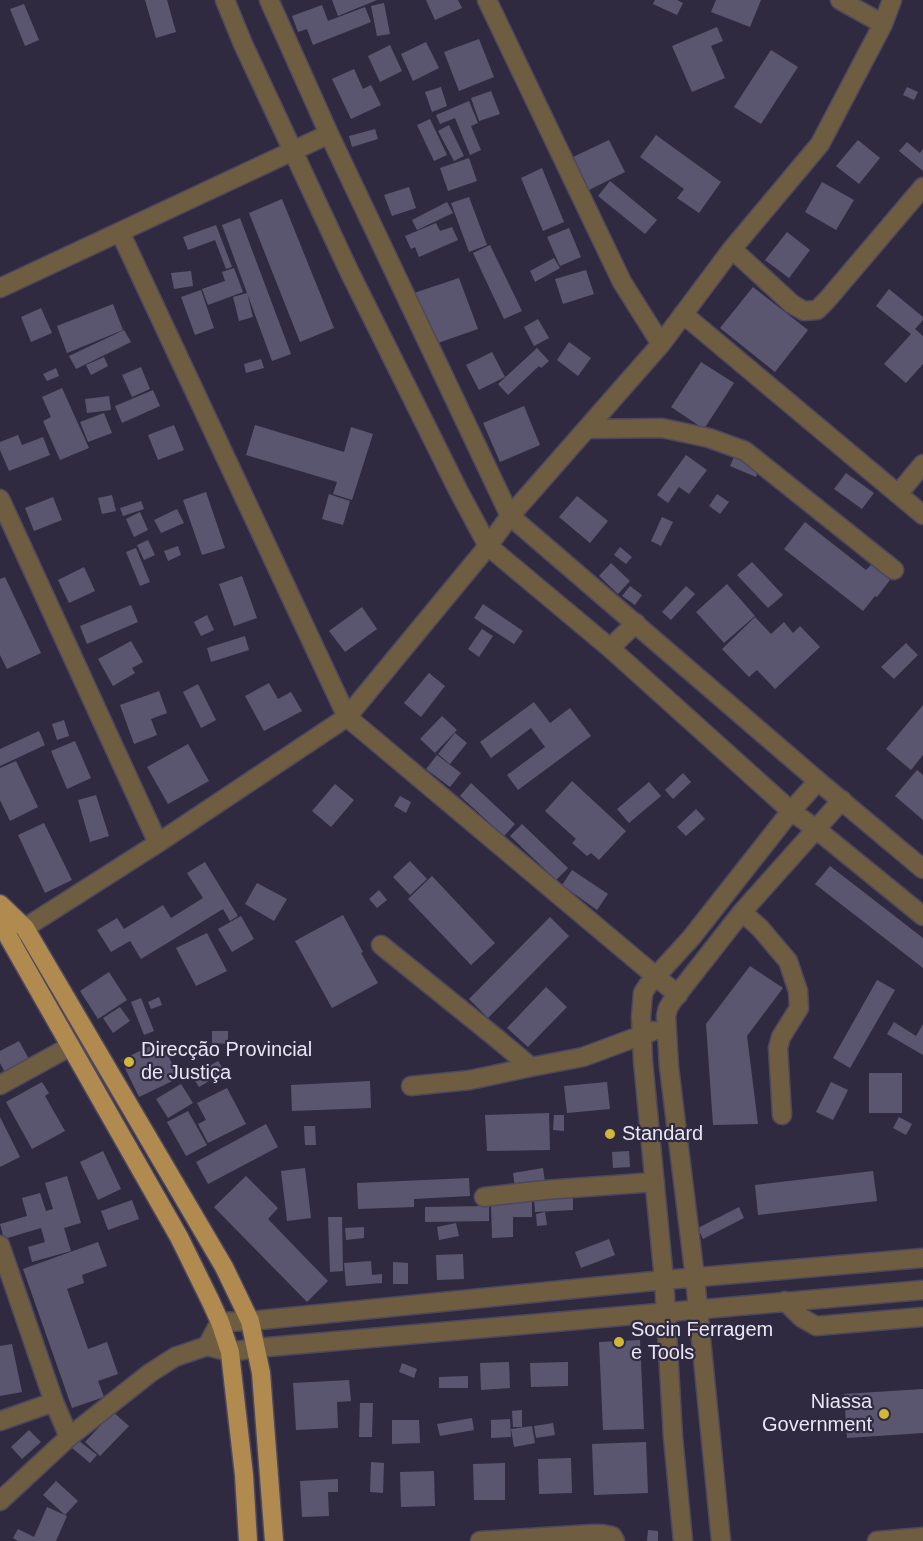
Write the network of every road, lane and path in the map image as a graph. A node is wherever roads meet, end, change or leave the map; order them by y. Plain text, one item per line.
1 (225, 0) edge
2 (270, 0) edge
3 (487, 0) edge
4 (840, 0) edge
5 (892, 0) edge
6 (883, 24) junction
7 (329, 134) junction
8 (292, 152) junction
9 (923, 187) edge
10 (120, 232) junction
11 (732, 249) junction
12 (0, 288) edge
13 (683, 314) junction
14 (661, 344) junction
15 (587, 429) junction
16 (923, 464) edge
17 (898, 494) junction
18 (0, 499) edge
19 (923, 515) edge
20 (510, 516) junction
21 (488, 546) junction
22 (894, 570) dead end
23 (636, 623) junction
24 (610, 648) junction
25 (347, 717) junction
26 (818, 781) junction
27 (842, 800) junction
28 (791, 811) junction
29 (816, 829) junction
30 (158, 843) junction
31 (923, 868) edge
32 (0, 904) edge
33 (742, 912) junction
34 (0, 916) edge
35 (923, 916) edge
36 (25, 928) junction
37 (9, 938) junction
38 (381, 945) dead end
39 (656, 977) junction
40 (678, 995) junction
41 (666, 1028) junction
42 (642, 1035) junction
43 (71, 1046) junction
44 (531, 1067) junction
45 (0, 1085) edge
46 (411, 1086) dead end
47 (782, 1115) dead end
48 (655, 1182) junction
49 (484, 1197) dead end
50 (0, 1245) edge
51 (923, 1258) edge
52 (848, 1265) junction
53 (695, 1278) junction
54 (664, 1280) junction
55 (923, 1290) edge
56 (851, 1296) junction
57 (785, 1301) junction
58 (697, 1309) junction
59 (665, 1312) junction
60 (923, 1317) edge
61 (250, 1321) junction
62 (220, 1322) junction
63 (207, 1346) junction
64 (256, 1348) junction
65 (230, 1352) junction
66 (54, 1402) junction
67 (0, 1421) edge
68 (69, 1437) junction
69 (0, 1501) edge
70 (923, 1537) edge
71 (248, 1541) edge
72 (274, 1541) edge
73 (480, 1541) edge
74 (615, 1541) edge
75 (683, 1541) edge
76 (721, 1541) edge
77 (877, 1541) edge

1 - 8 street
2 - 7 street
3 - 14 street
4 - 6 street
5 - 6 street
6 - 11 street
7 - 8 street
7 - 20 street
8 - 10 street
8 - 21 street
9 - 11 street
10 - 12 street
10 - 25 street
11 - 13 street
13 - 14 street
13 - 17 street
14 - 15 street
15 - 20 street
15 - 22 street
16 - 17 street
17 - 19 street
18 - 30 street
20 - 21 street
20 - 23 street
21 - 24 street
21 - 25 street
23 - 24 street
23 - 26 street
24 - 28 street
25 - 30 street
25 - 39 street
26 - 27 street
26 - 28 street
27 - 29 street
27 - 31 street
28 - 29 street
28 - 39 street
29 - 33 street
29 - 35 street
30 - 36 street
32 - 36 main road
33 - 40 street
33 - 47 street
34 - 37 main road
36 - 37 street
36 - 61 main road
37 - 43 main road
38 - 44 street
39 - 40 street
39 - 42 street
40 - 41 street
41 - 42 street
41 - 53 street
42 - 44 street
42 - 48 street
43 - 45 street
43 - 62 main road
44 - 46 street
48 - 49 street
48 - 54 street
50 - 66 street
51 - 52 street
52 - 53 street
52 - 56 street
53 - 54 street
53 - 58 street
54 - 59 street
54 - 61 street
55 - 56 street
56 - 57 street
57 - 58 street
57 - 60 street
58 - 59 street
58 - 76 street
59 - 64 street
59 - 75 street
61 - 62 street
61 - 64 main road
62 - 63 street
62 - 65 main road
63 - 65 street
63 - 68 street
64 - 65 street
64 - 72 main road
65 - 71 main road
66 - 67 street
66 - 68 street
68 - 69 street
70 - 77 street
73 - 74 street

